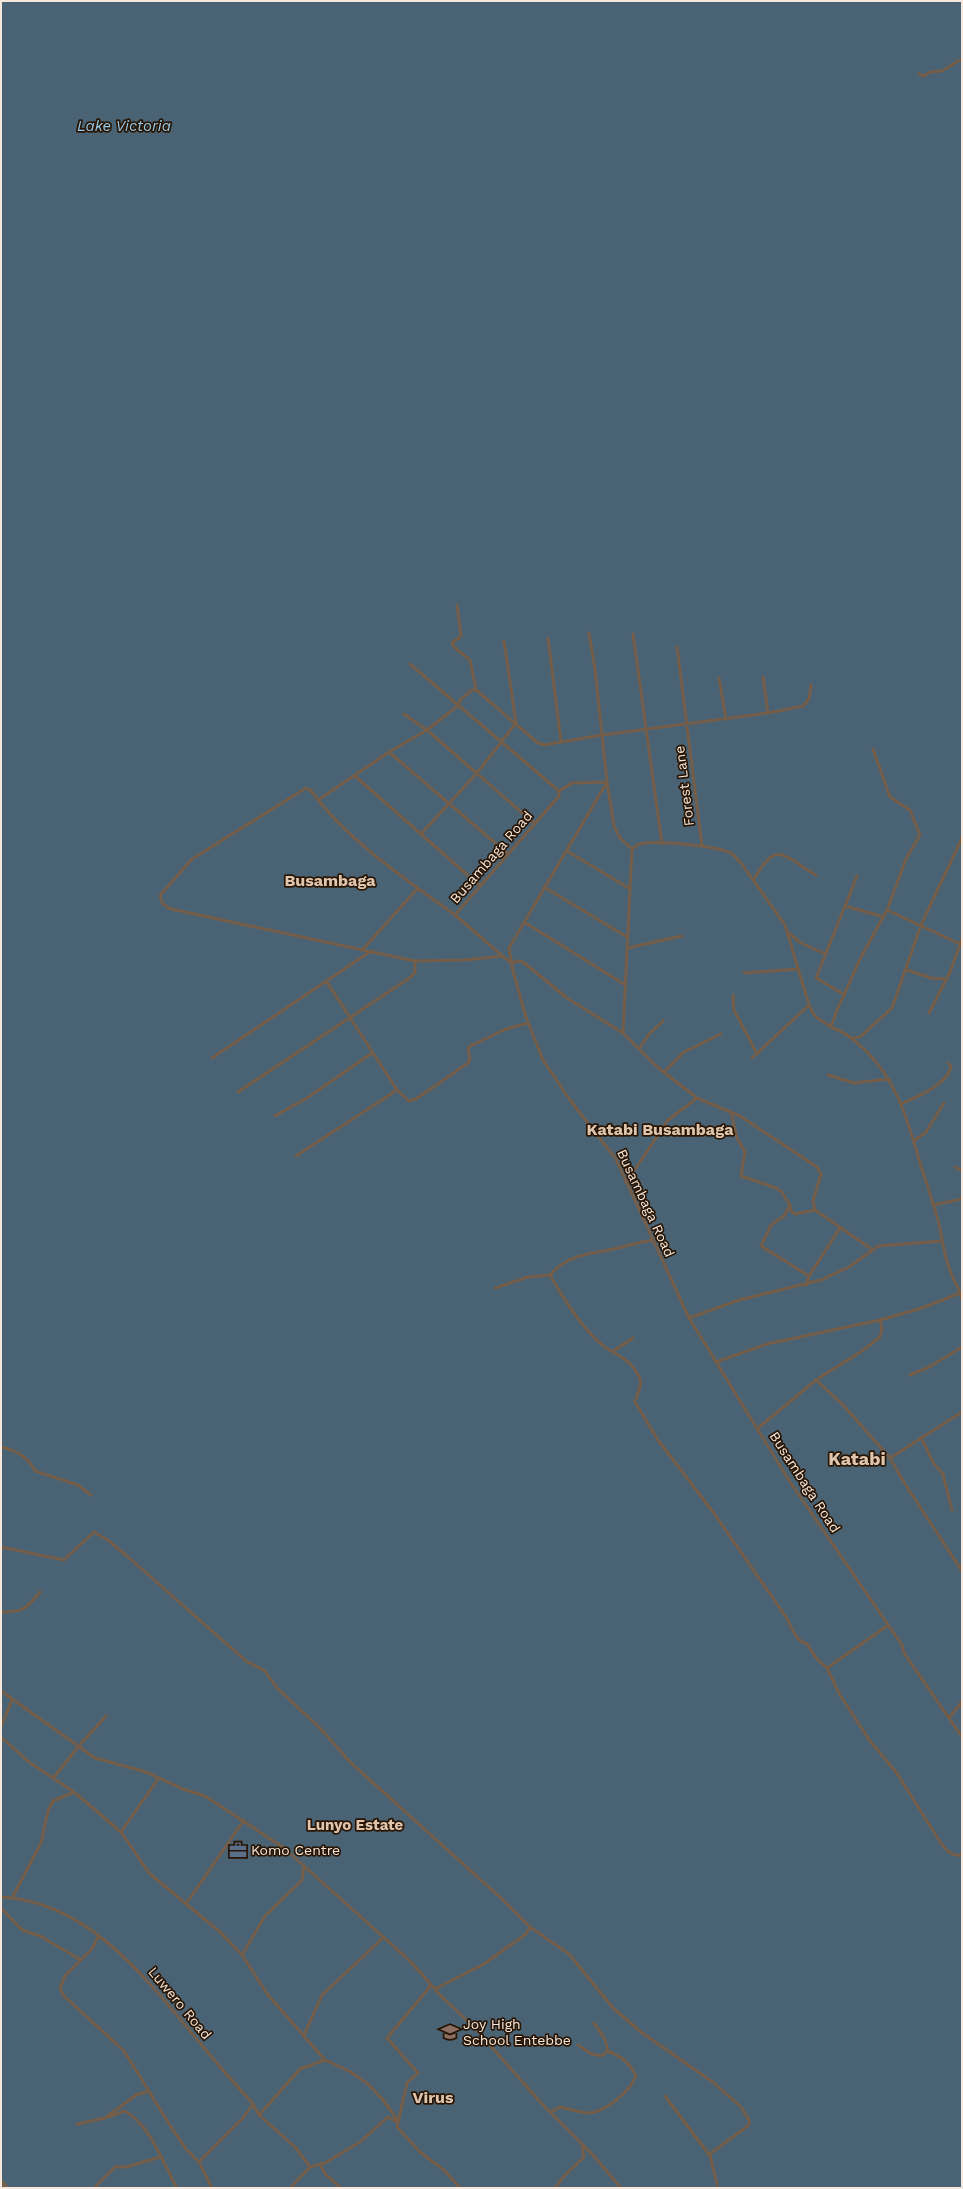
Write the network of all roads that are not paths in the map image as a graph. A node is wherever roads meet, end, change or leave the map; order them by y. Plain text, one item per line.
1 (962, 62) edge
2 (919, 74) dead end
3 (457, 605) dead end
4 (588, 633) dead end
5 (633, 634) dead end
6 (548, 638) dead end
7 (504, 641) dead end
8 (677, 647) dead end
9 (410, 664) dead end
10 (764, 677) dead end
11 (719, 678) dead end
12 (811, 685) dead end
13 (476, 690) junction
14 (459, 705) junction
15 (768, 713) junction
16 (404, 714) dead end
17 (726, 718) junction
18 (516, 723) junction
19 (688, 723) junction
20 (646, 729) junction
21 (428, 730) junction
22 (602, 735) junction
23 (502, 742) junction
24 (561, 742) junction
25 (873, 749) dead end
26 (389, 752) junction
27 (477, 773) junction
28 (355, 776) junction
29 (606, 782) junction
30 (559, 791) junction
31 (318, 800) junction
32 (447, 803) junction
33 (535, 824) junction
34 (421, 834) junction
35 (962, 838) edge
36 (662, 844) junction
37 (702, 846) junction
38 (632, 849) junction
39 (566, 851) junction
40 (508, 854) junction
41 (816, 875) dead end
42 (857, 876) dead end
43 (753, 881) junction
44 (480, 886) junction
45 (544, 887) junction
46 (418, 888) junction
47 (630, 890) junction
48 (845, 906) junction
49 (887, 910) junction
50 (455, 915) junction
51 (884, 917) junction
52 (524, 922) junction
53 (921, 925) junction
54 (788, 933) junction
55 (682, 936) dead end
56 (627, 937) junction
57 (962, 939) edge
58 (961, 944) edge
59 (627, 948) junction
60 (363, 949) junction
61 (371, 951) junction
62 (826, 954) junction
63 (503, 956) junction
64 (415, 961) junction
65 (512, 964) junction
66 (798, 969) junction
67 (906, 970) junction
68 (744, 973) dead end
69 (947, 979) junction
70 (327, 982) junction
71 (624, 984) junction
72 (733, 995) dead end
73 (846, 995) junction
74 (809, 1006) junction
75 (930, 1013) dead end
76 (350, 1018) junction
77 (663, 1021) dead end
78 (528, 1023) junction
79 (831, 1027) junction
80 (623, 1033) junction
81 (721, 1034) dead end
82 (852, 1038) junction
83 (639, 1049) junction
84 (372, 1053) junction
85 (757, 1054) junction
86 (212, 1058) dead end
87 (752, 1058) dead end
88 (948, 1063) dead end
89 (664, 1072) junction
90 (828, 1075) dead end
91 (889, 1079) junction
92 (396, 1090) junction
93 (238, 1092) dead end
94 (697, 1098) junction
95 (944, 1103) dead end
96 (901, 1104) junction
97 (731, 1112) junction
98 (275, 1116) dead end
99 (914, 1141) junction
100 (296, 1156) dead end
101 (955, 1167) dead end
102 (962, 1171) edge
103 (626, 1183) junction
104 (962, 1199) edge
105 (790, 1205) junction
106 (933, 1205) junction
107 (814, 1210) junction
108 (840, 1228) junction
109 (652, 1240) junction
110 (942, 1241) junction
111 (873, 1250) junction
112 (550, 1275) junction
113 (809, 1276) junction
114 (806, 1285) junction
115 (962, 1286) edge
116 (958, 1287) junction
117 (495, 1288) dead end
118 (960, 1293) junction
119 (962, 1298) edge
120 (689, 1318) junction
121 (880, 1320) junction
122 (633, 1338) dead end
123 (962, 1347) edge
124 (612, 1352) junction
125 (716, 1362) junction
126 (910, 1375) dead end
127 (816, 1380) junction
128 (962, 1412) edge
129 (758, 1428) junction
130 (921, 1437) junction
131 (1, 1447) edge
132 (890, 1458) junction
133 (91, 1495) dead end
134 (952, 1510) dead end
135 (1, 1547) edge
136 (962, 1571) edge
137 (40, 1592) dead end
138 (1, 1612) edge
139 (887, 1626) junction
140 (827, 1668) junction
141 (1, 1691) edge
142 (12, 1700) junction
143 (962, 1702) edge
144 (106, 1716) dead end
145 (949, 1718) junction
146 (1, 1727) edge
147 (1, 1737) edge
148 (962, 1737) edge
149 (78, 1747) junction
150 (54, 1777) junction
151 (158, 1778) junction
152 (74, 1792) junction
153 (244, 1820) junction
154 (121, 1832) junction
155 (962, 1857) edge
156 (304, 1865) junction
157 (1, 1897) edge
158 (12, 1898) junction
159 (186, 1904) junction
160 (1, 1908) edge
161 (530, 1927) junction
162 (98, 1937) junction
163 (384, 1937) junction
164 (242, 1955) junction
165 (81, 1960) junction
166 (430, 1983) junction
167 (436, 1989) junction
168 (594, 2023) dead end
169 (304, 2035) junction
170 (578, 2045) dead end
171 (608, 2051) junction
172 (325, 2060) junction
173 (149, 2091) junction
174 (665, 2096) dead end
175 (253, 2104) junction
176 (551, 2112) junction
177 (260, 2115) junction
178 (105, 2118) junction
179 (398, 2122) junction
180 (77, 2124) dead end
181 (582, 2144) junction
182 (710, 2156) junction
183 (160, 2157) junction
184 (199, 2162) junction
185 (320, 2165) junction
186 (310, 2167) junction
187 (1, 2181) edge
188 (7, 2188) edge
189 (94, 2188) edge
190 (177, 2188) edge
191 (212, 2188) edge
192 (290, 2188) edge
193 (341, 2188) edge
194 (460, 2188) edge
195 (555, 2188) edge
196 (621, 2188) edge
197 (718, 2188) edge

1 - 2 street
3 - 13 street
4 - 22 street
5 - 20 street
6 - 24 street
7 - 18 street
8 - 19 street, Forest Lane
9 - 14 street
10 - 15 street
11 - 17 street
12 - 15 street
13 - 14 street
13 - 18 street
14 - 21 street
14 - 23 street
15 - 17 street
16 - 21 street
17 - 19 street
18 - 23 street
18 - 24 street
19 - 20 street
19 - 37 street, Forest Lane
20 - 22 street
20 - 36 street
21 - 26 street
21 - 27 street
22 - 24 street
22 - 29 street
23 - 27 street
23 - 30 street
25 - 49 street
26 - 28 street
26 - 32 street
27 - 32 street
27 - 33 street
28 - 31 street
28 - 34 street
29 - 30 street
29 - 38 street
29 - 39 street
30 - 33 street, Busambaga Road
31 - 46 street
31 - 60 street
32 - 34 street
32 - 40 street
33 - 40 street, Busambaga Road
34 - 44 street
35 - 53 street
36 - 37 street
36 - 38 street
37 - 43 street
38 - 47 street
39 - 45 street
39 - 47 street
40 - 44 street, Busambaga Road
41 - 43 street
42 - 48 street
43 - 54 street
44 - 50 street, Busambaga Road
45 - 52 street
45 - 56 street
46 - 50 street
46 - 60 street
47 - 56 street
48 - 51 street
48 - 62 street
49 - 51 street
49 - 53 street
50 - 63 street, Busambaga Road
51 - 73 street
52 - 65 street
52 - 71 street
53 - 58 street
53 - 67 street
54 - 62 street
54 - 66 street
55 - 59 street
56 - 59 street
57 - 58 street
58 - 69 street
59 - 71 street
60 - 61 street
61 - 64 street
61 - 70 street
62 - 73 street
63 - 64 street
63 - 65 street, Busambaga Road
64 - 76 street
65 - 78 street, Busambaga Road
65 - 80 street
66 - 68 street
66 - 74 street
67 - 69 street
67 - 82 street
69 - 75 street
70 - 76 street
70 - 86 street
71 - 80 street
72 - 85 street
73 - 79 street
74 - 79 street
74 - 85 street
76 - 84 street
76 - 93 street
77 - 83 street
78 - 92 street
78 - 103 street, Busambaga Road
79 - 82 street
80 - 83 street
81 - 89 street
82 - 91 street
83 - 89 street
84 - 92 street
84 - 98 street
85 - 87 street
88 - 96 street
89 - 94 street
90 - 91 street
91 - 96 street
92 - 100 street
94 - 97 street
94 - 103 street
95 - 99 street
96 - 99 street
97 - 105 street
97 - 107 street
99 - 106 street
101 - 102 street
103 - 109 street, Busambaga Road
104 - 106 street
105 - 107 street
105 - 113 street
106 - 110 street
107 - 108 street
108 - 111 street
108 - 113 street
109 - 112 street
109 - 120 street, Busambaga Road
110 - 111 street
110 - 116 street
111 - 114 street
112 - 117 street
112 - 124 street
113 - 114 street
114 - 120 street
115 - 116 street
116 - 118 street
118 - 119 street
118 - 121 street
120 - 125 street, Busambaga Road
121 - 125 street
121 - 127 street
122 - 124 street
123 - 126 street
124 - 140 street
125 - 129 street, Busambaga Road
127 - 129 street
127 - 132 street
128 - 130 street
129 - 139 street, Busambaga Road
130 - 132 street
130 - 134 street
131 - 133 street
132 - 136 street
135 - 161 street
137 - 138 street
139 - 140 street
139 - 145 street, Busambaga Road
140 - 155 street
141 - 142 street
142 - 146 street
142 - 149 street
143 - 145 street
144 - 149 street
145 - 148 street, Busambaga Road
147 - 150 street
149 - 150 street
149 - 151 street
150 - 152 street
151 - 153 street
151 - 154 street
152 - 154 street
152 - 158 street
153 - 156 street
153 - 159 street
154 - 159 street
156 - 163 street
156 - 164 street
157 - 158 street, Luwero Road
158 - 162 street, Luwero Road
159 - 164 street
160 - 165 street
161 - 167 street
161 - 182 street
162 - 165 street
162 - 175 street, Luwero Road
163 - 166 street
163 - 169 street
164 - 169 street
165 - 173 street
166 - 167 street
166 - 179 street
167 - 176 street
168 - 171 street
169 - 172 street
170 - 171 street
171 - 176 street
172 - 177 street
172 - 179 street
173 - 178 street
173 - 184 street
174 - 182 street
175 - 177 street, Luwero Road
175 - 184 street
176 - 181 street
177 - 186 street, Luwero Road
178 - 180 street
178 - 183 street
179 - 185 street
179 - 194 street
181 - 195 street
181 - 196 street
182 - 197 street
183 - 189 street
183 - 190 street
184 - 191 street
185 - 186 street
185 - 193 street
186 - 192 street
187 - 188 street

